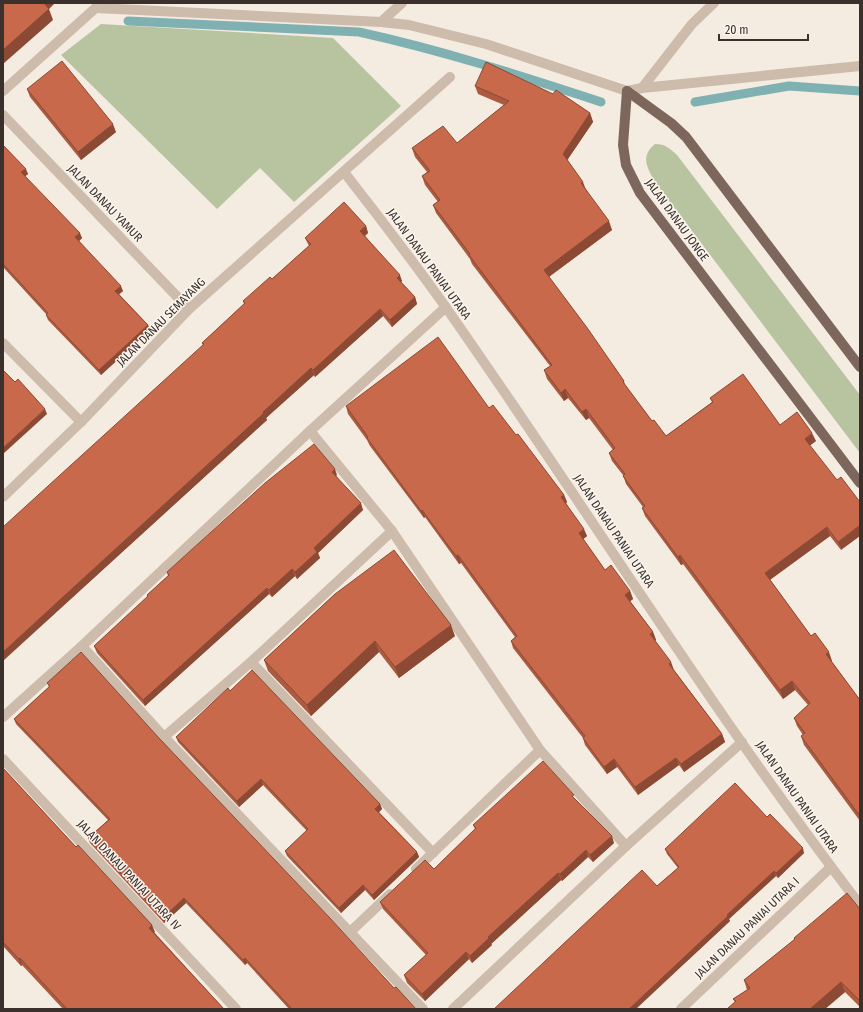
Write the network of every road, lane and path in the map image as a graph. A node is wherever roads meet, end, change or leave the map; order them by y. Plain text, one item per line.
1 (402, 3) edge
2 (714, 3) edge
3 (99, 6) edge
4 (381, 22) junction
5 (860, 66) edge
6 (450, 77) dead end
7 (642, 88) junction
8 (3, 91) edge
9 (627, 91) junction
10 (3, 115) edge
11 (344, 172) junction
12 (446, 307) junction
13 (189, 309) junction
14 (3, 343) edge
15 (860, 367) edge
16 (81, 422) junction
17 (310, 431) junction
18 (860, 483) edge
19 (3, 497) edge
20 (392, 532) junction
21 (82, 646) junction
22 (251, 662) junction
23 (3, 717) edge
24 (164, 737) junction
25 (742, 742) junction
26 (540, 750) junction
27 (3, 759) edge
28 (626, 846) junction
29 (433, 853) junction
30 (830, 867) junction
31 (411, 874) edge
32 (400, 884) edge
33 (860, 905) edge
34 (350, 932) junction
35 (236, 1009) edge
36 (423, 1009) edge
37 (453, 1009) edge
38 (681, 1009) edge

1 - 4 street
2 - 7 street
3 - 4 street
3 - 8 street
4 - 9 street
5 - 7 street
6 - 11 street, JALAN DANAU SEMAYANG
7 - 9 street
9 - 15 main road
9 - 18 main road, JALAN DANAU JONGE
10 - 13 street, JALAN DANAU YAMUR
11 - 12 street, JALAN DANAU PANIAI UTARA
11 - 13 street, JALAN DANAU SEMAYANG
12 - 17 street
12 - 25 street, JALAN DANAU PANIAI UTARA
13 - 16 street, JALAN DANAU SEMAYANG
14 - 16 street
16 - 19 street, JALAN DANAU SEMAYANG
17 - 20 street
17 - 21 street
20 - 22 street
20 - 26 street
21 - 23 street
21 - 24 street
22 - 24 street
22 - 29 street
24 - 34 street
25 - 28 street
25 - 30 street, JALAN DANAU PANIAI UTARA
26 - 28 street
26 - 29 street
27 - 35 street, JALAN DANAU PANIAI UTARA IV
28 - 37 street
29 - 31 street
30 - 33 street, JALAN DANAU PANIAI UTARA
30 - 38 street, JALAN DANAU PANIAI UTARA I
32 - 34 street
34 - 36 street

